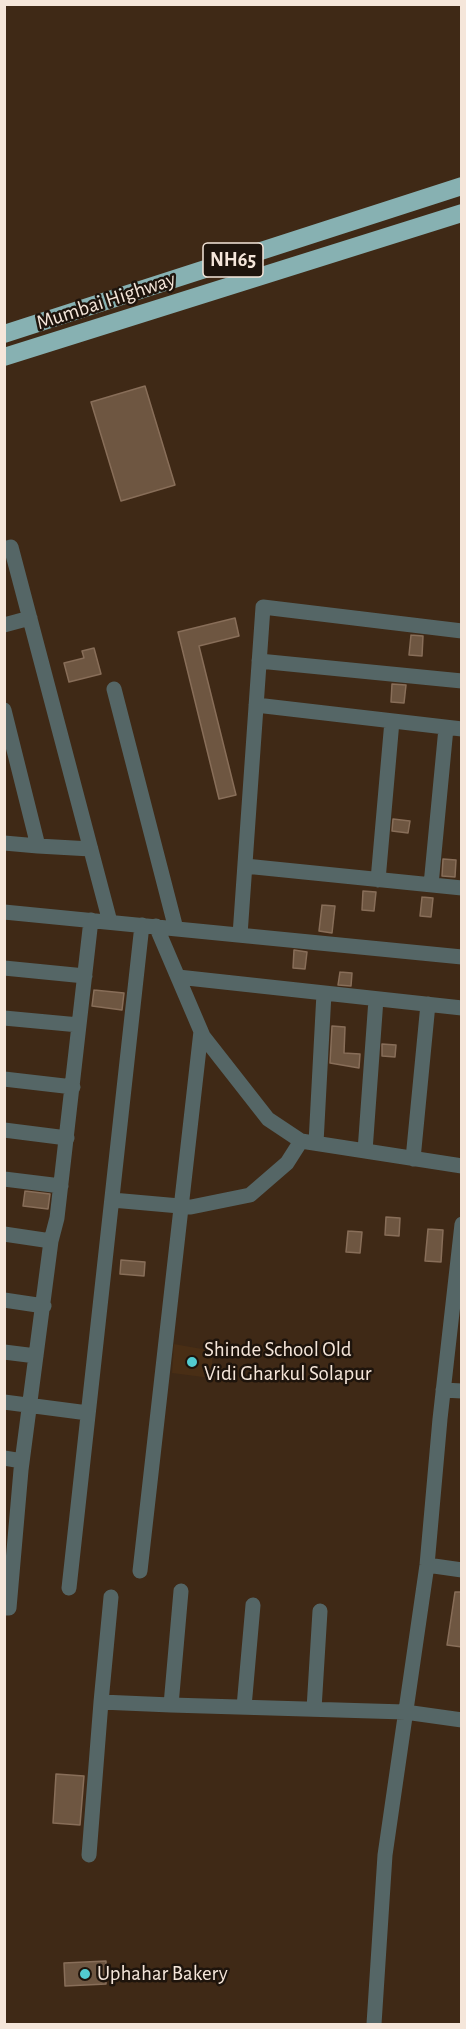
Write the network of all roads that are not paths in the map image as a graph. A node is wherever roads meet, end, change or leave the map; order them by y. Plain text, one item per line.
1 (462, 186) edge
2 (462, 213) edge
3 (4, 334) edge
4 (4, 357) edge
5 (4, 549) edge
6 (30, 618) junction
7 (4, 625) edge
8 (462, 631) edge
9 (260, 661) junction
10 (462, 681) edge
11 (114, 688) dead end
12 (256, 705) junction
13 (4, 710) edge
14 (392, 721) junction
15 (454, 729) edge
16 (4, 843) edge
17 (38, 846) junction
18 (91, 849) junction
19 (245, 866) junction
20 (378, 880) junction
21 (431, 885) junction
22 (462, 888) edge
23 (4, 912) edge
24 (91, 920) junction
25 (110, 922) junction
26 (149, 926) junction
27 (176, 928) junction
28 (240, 935) junction
29 (462, 957) edge
30 (4, 968) edge
31 (85, 976) junction
32 (178, 977) junction
33 (324, 993) junction
34 (376, 999) junction
35 (428, 1004) junction
36 (462, 1008) edge
37 (4, 1018) edge
38 (79, 1025) junction
39 (201, 1031) junction
40 (4, 1079) edge
41 (73, 1087) junction
42 (4, 1130) edge
43 (67, 1138) junction
44 (309, 1142) junction
45 (365, 1151) junction
46 (413, 1158) junction
47 (462, 1166) edge
48 (4, 1179) edge
49 (61, 1186) junction
50 (112, 1200) junction
51 (181, 1206) junction
52 (462, 1224) edge
53 (4, 1234) edge
54 (51, 1240) junction
55 (458, 1279) edge
56 (4, 1300) edge
57 (44, 1306) junction
58 (4, 1352) edge
59 (36, 1356) junction
60 (443, 1390) junction
61 (462, 1391) edge
62 (4, 1402) edge
63 (29, 1405) junction
64 (88, 1413) junction
65 (4, 1458) edge
66 (22, 1461) junction
67 (11, 1510) edge
68 (9, 1560) edge
69 (427, 1566) junction
70 (462, 1570) edge
71 (140, 1571) dead end
72 (69, 1588) dead end
73 (181, 1591) dead end
74 (111, 1598) dead end
75 (253, 1605) dead end
76 (4, 1608) edge
77 (320, 1611) dead end
78 (102, 1702) junction
79 (171, 1705) junction
80 (244, 1707) junction
81 (314, 1709) junction
82 (405, 1712) junction
83 (462, 1720) edge
84 (89, 1855) dead end
85 (374, 2025) edge

1 - 3 highway, NH65
2 - 4 highway, Mumbai Highway / NH65
5 - 6 street
6 - 7 street
6 - 18 street
8 - 9 street
9 - 10 street
9 - 12 street
11 - 27 street
12 - 14 street
12 - 19 street
13 - 17 street
14 - 15 street
14 - 20 street
15 - 21 street
16 - 17 street
17 - 18 street
18 - 25 street
19 - 20 street
19 - 28 street
20 - 21 street
21 - 22 street
23 - 24 street
24 - 25 street
24 - 31 street
25 - 26 street
26 - 27 street
26 - 32 street
26 - 50 street
27 - 28 street
28 - 29 street
30 - 31 street
31 - 38 street
32 - 33 street
32 - 39 street
33 - 34 street
33 - 44 street
34 - 35 street
34 - 45 street
35 - 36 street
35 - 46 street
37 - 38 street
38 - 41 street
39 - 44 street
39 - 51 street
40 - 41 street
41 - 43 street
42 - 43 street
43 - 49 street
44 - 45 street
44 - 51 street
45 - 46 street
46 - 47 street
48 - 49 street
49 - 54 street
50 - 51 street
50 - 64 street
51 - 71 street
52 - 55 street
53 - 54 street
54 - 57 street
55 - 60 street
56 - 57 street
57 - 59 street
58 - 59 street
59 - 63 street
60 - 61 street
60 - 69 street
62 - 63 street
63 - 64 street
63 - 66 street
64 - 72 street
65 - 66 street
66 - 67 street
67 - 68 street
68 - 76 street
69 - 70 street
69 - 82 street
73 - 79 street
74 - 78 street
75 - 80 street
77 - 81 street
78 - 79 street
78 - 84 street
79 - 80 street
80 - 81 street
81 - 82 street
82 - 83 street
82 - 85 street

